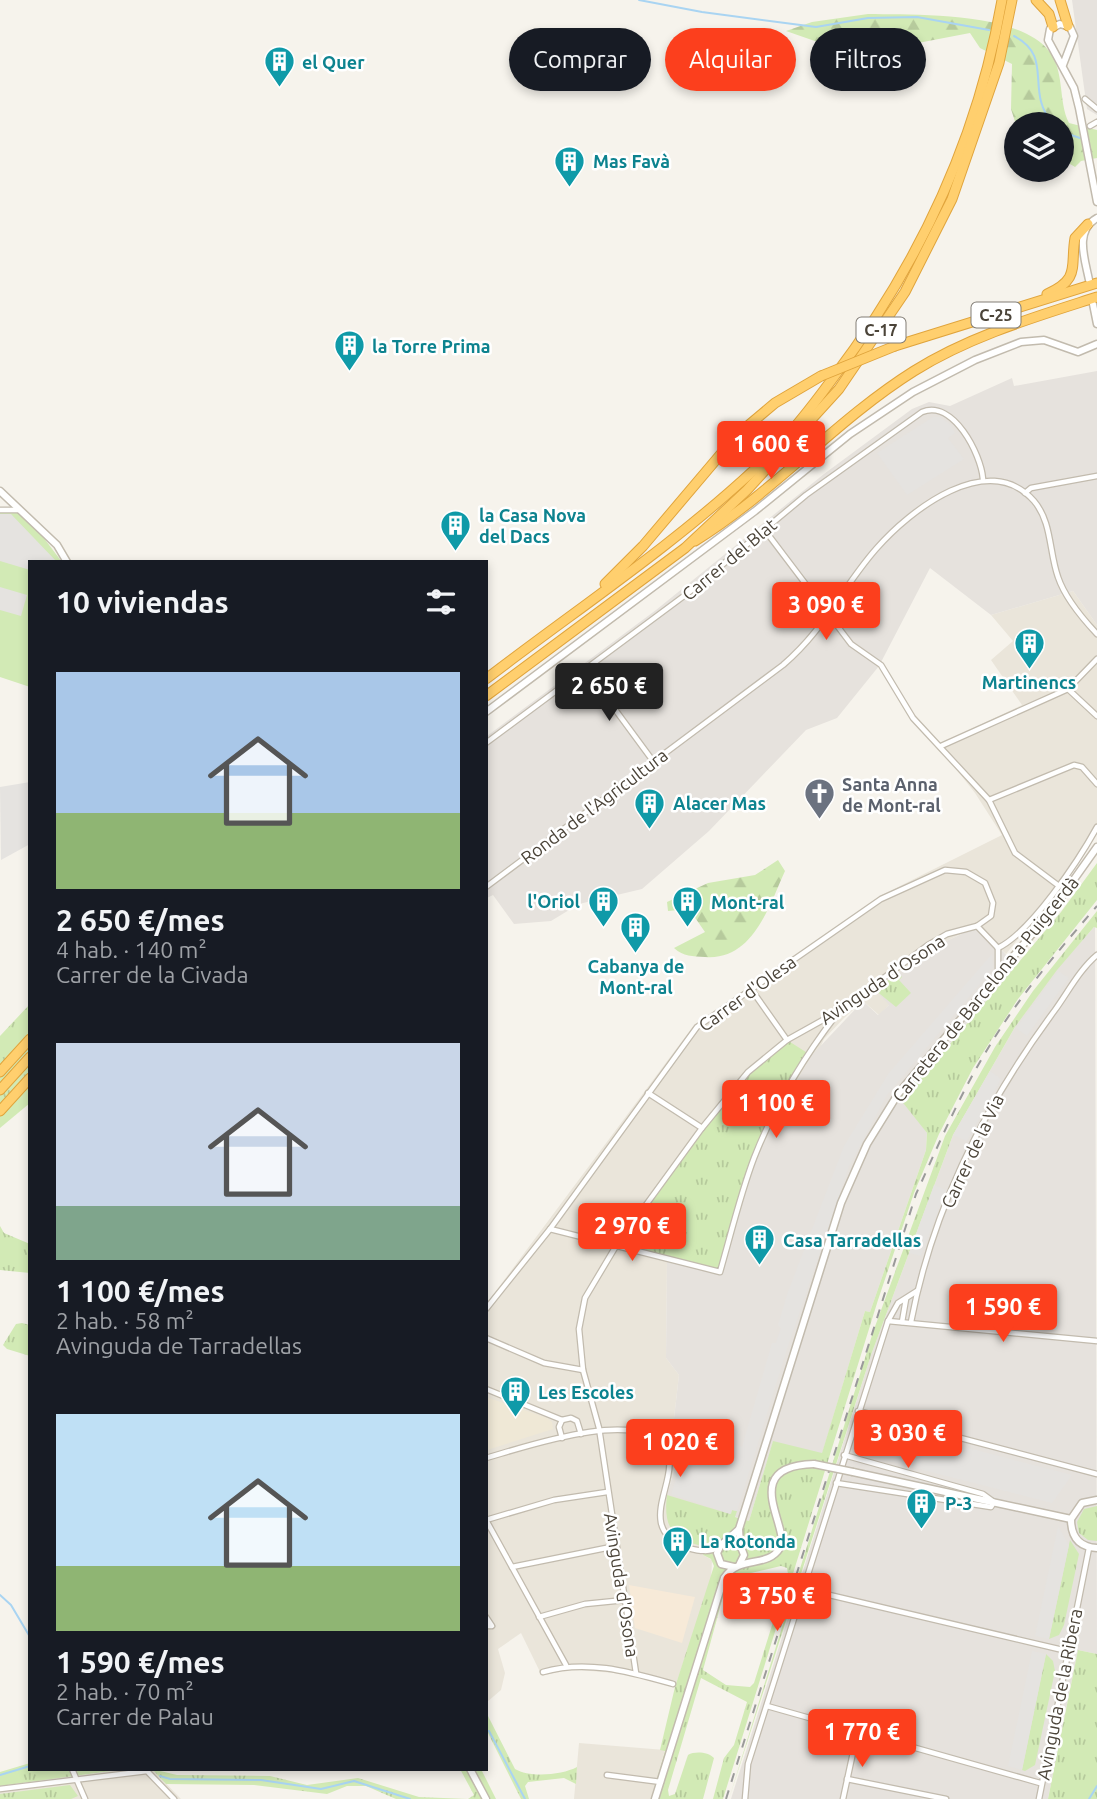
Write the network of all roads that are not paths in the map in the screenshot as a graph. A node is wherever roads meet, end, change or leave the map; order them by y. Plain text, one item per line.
1 (1037, 0) edge
2 (1060, 0) edge
3 (1007, 4) edge
4 (1068, 26) junction
5 (1052, 27) junction
6 (1054, 47) junction
7 (1068, 48) junction
8 (994, 62) junction
9 (1063, 65) junction
10 (1085, 99) dead end
11 (1097, 109) edge
12 (1097, 122) edge
13 (1090, 126) dead end
14 (1097, 202) edge
15 (1092, 221) edge
16 (1093, 282) edge
17 (1095, 301) edge
18 (1003, 313) junction
19 (1097, 324) edge
20 (1097, 344) edge
21 (1097, 476) edge
22 (983, 480) junction
23 (0, 491) edge
24 (1025, 493) junction
25 (0, 510) edge
26 (21, 510) junction
27 (764, 529) junction
28 (685, 548) junction
29 (66, 560) edge
30 (596, 596) junction
31 (830, 615) junction
32 (1097, 634) edge
33 (1097, 659) edge
34 (586, 670) junction
35 (488, 677) edge
36 (1068, 689) junction
37 (488, 695) edge
38 (488, 711) edge
39 (1097, 716) edge
40 (488, 742) edge
41 (941, 746) junction
42 (653, 761) junction
43 (1097, 785) edge
44 (989, 800) junction
45 (1097, 827) edge
46 (1097, 847) edge
47 (488, 885) edge
48 (1059, 886) junction
49 (977, 926) junction
50 (998, 948) junction
51 (1097, 955) edge
52 (998, 972) junction
53 (751, 989) junction
54 (839, 1011) junction
55 (787, 1040) junction
56 (28, 1041) edge
57 (28, 1059) edge
58 (0, 1072) edge
59 (28, 1079) edge
60 (0, 1090) edge
61 (648, 1093) junction
62 (0, 1111) edge
63 (702, 1128) junction
64 (550, 1229) junction
65 (616, 1246) junction
66 (917, 1291) junction
67 (906, 1298) junction
68 (488, 1306) edge
69 (888, 1321) junction
70 (902, 1322) junction
71 (911, 1322) junction
72 (488, 1339) edge
73 (1097, 1341) edge
74 (583, 1370) junction
75 (488, 1391) edge
76 (858, 1411) junction
77 (562, 1420) junction
78 (599, 1432) junction
79 (581, 1434) junction
80 (562, 1438) junction
81 (844, 1455) junction
82 (488, 1457) edge
83 (1097, 1474) edge
84 (836, 1483) junction
85 (607, 1492) junction
86 (1097, 1500) edge
87 (994, 1502) junction
88 (488, 1519) edge
89 (1071, 1519) junction
90 (488, 1524) edge
91 (739, 1529) junction
92 (727, 1542) junction
93 (616, 1546) junction
94 (720, 1547) junction
95 (741, 1548) junction
96 (1093, 1548) edge
97 (704, 1551) junction
98 (762, 1560) junction
99 (719, 1561) junction
100 (737, 1565) junction
101 (512, 1567) junction
102 (720, 1588) junction
103 (804, 1589) junction
104 (625, 1600) junction
105 (539, 1617) junction
106 (1067, 1651) junction
107 (566, 1665) junction
108 (543, 1672) dead end
109 (636, 1673) junction
110 (673, 1684) dead end
111 (767, 1706) junction
112 (857, 1734) junction
113 (73, 1771) edge
114 (147, 1771) edge
115 (471, 1771) edge
116 (607, 1775) dead end
117 (76, 1779) junction
118 (847, 1779) junction
119 (661, 1782) junction
120 (1040, 1783) junction
121 (0, 1789) edge
122 (173, 1797) edge
123 (85, 1799) edge
124 (162, 1799) edge
125 (486, 1799) edge
126 (655, 1799) edge
127 (745, 1799) edge
128 (843, 1799) edge
129 (946, 1799) edge
130 (1039, 1799) edge

1 - 5 highway
2 - 4 highway
3 - 8 highway, C-17
4 - 5 street
4 - 7 street
5 - 6 street
6 - 7 street
6 - 9 street
7 - 9 street
8 - 28 highway, C-17
8 - 30 highway, C-17
9 - 14 street
10 - 11 street
12 - 13 street
14 - 15 street
15 - 16 street
15 - 18 highway
16 - 18 highway, C-25
17 - 19 street
17 - 28 highway, C-25
18 - 30 highway, C-25, bridge
20 - 38 street
21 - 24 street
22 - 24 street
22 - 27 street, Carrer del Blat
22 - 31 street, Ronda de l'Agricultura
23 - 26 street
24 - 32 street
25 - 26 street
26 - 29 street
27 - 31 street
27 - 34 street, Carrer del Blat
28 - 37 highway, C-17
30 - 35 highway, C-17
31 - 41 street
31 - 42 street, Ronda de l'Agricultura
33 - 36 street
34 - 40 street, Carrer del Blat
34 - 42 street
36 - 39 street
36 - 41 street
41 - 44 street
42 - 47 street, Ronda de l'Agricultura
43 - 44 street
44 - 48 street
45 - 48 street
46 - 52 street, Carretera de Barcelona a Puigcerdà
48 - 50 street
49 - 50 street
49 - 53 street, Carrer d'Olesa
49 - 54 street, Avinguda d'Osona
50 - 52 street
51 - 66 street, Carrer de la Via
52 - 91 street, Carretera de Barcelona a Puigcerdà
53 - 55 street
53 - 61 street, Carrer d'Olesa
54 - 55 street, Avinguda d'Osona
54 - 65 street
55 - 63 street, Avinguda d'Osona
56 - 58 highway
57 - 60 highway
59 - 62 highway
61 - 63 street
61 - 64 street, Carrer d'Olesa
63 - 65 street, Avinguda d'Osona
64 - 65 street
64 - 68 street, Carrer d'Olesa
65 - 74 street, Avinguda d'Osona
66 - 67 street
66 - 71 street, Carrer de la Via
67 - 69 street
67 - 70 street
69 - 70 street
69 - 76 street
70 - 71 street
71 - 73 street
72 - 74 street
74 - 78 street, Avinguda d'Osona
75 - 77 street
76 - 81 street
76 - 83 street
77 - 79 street
77 - 80 street
78 - 79 street
78 - 85 street, Avinguda d'Osona
78 - 97 street
79 - 80 street
80 - 82 street
81 - 84 street
81 - 87 street
84 - 87 street
84 - 103 street
85 - 88 street
85 - 93 street, Avinguda d'Osona
86 - 89 street
87 - 89 street
87 - 98 street, bridge
89 - 96 street
90 - 101 street
91 - 92 street, Carretera de Barcelona a Puigcerdà
91 - 95 street, Carretera de Barcelona a Puigcerdà
92 - 94 street, Carretera de Barcelona a Puigcerdà
92 - 95 street
93 - 101 street
93 - 104 street, Avinguda d'Osona
94 - 97 street
94 - 99 street
95 - 98 street
95 - 100 street, Carretera de Barcelona a Puigcerdà
96 - 106 street, Avinguda de la Ribera
97 - 99 street
98 - 100 street
99 - 100 street
99 - 102 street
100 - 102 street
101 - 105 street
102 - 119 street
103 - 106 street
103 - 111 street
104 - 105 street
104 - 109 street, Avinguda d'Osona
105 - 107 street
106 - 120 street, Avinguda de la Ribera
107 - 108 street
107 - 109 street
109 - 110 street
111 - 112 street
111 - 127 street
112 - 118 street
112 - 120 street
113 - 117 street
114 - 117 street
114 - 122 street
115 - 125 street
116 - 119 street
117 - 121 street
117 - 123 street
118 - 128 street
118 - 129 street
119 - 126 street
120 - 130 street, Avinguda de la Ribera
122 - 124 street

